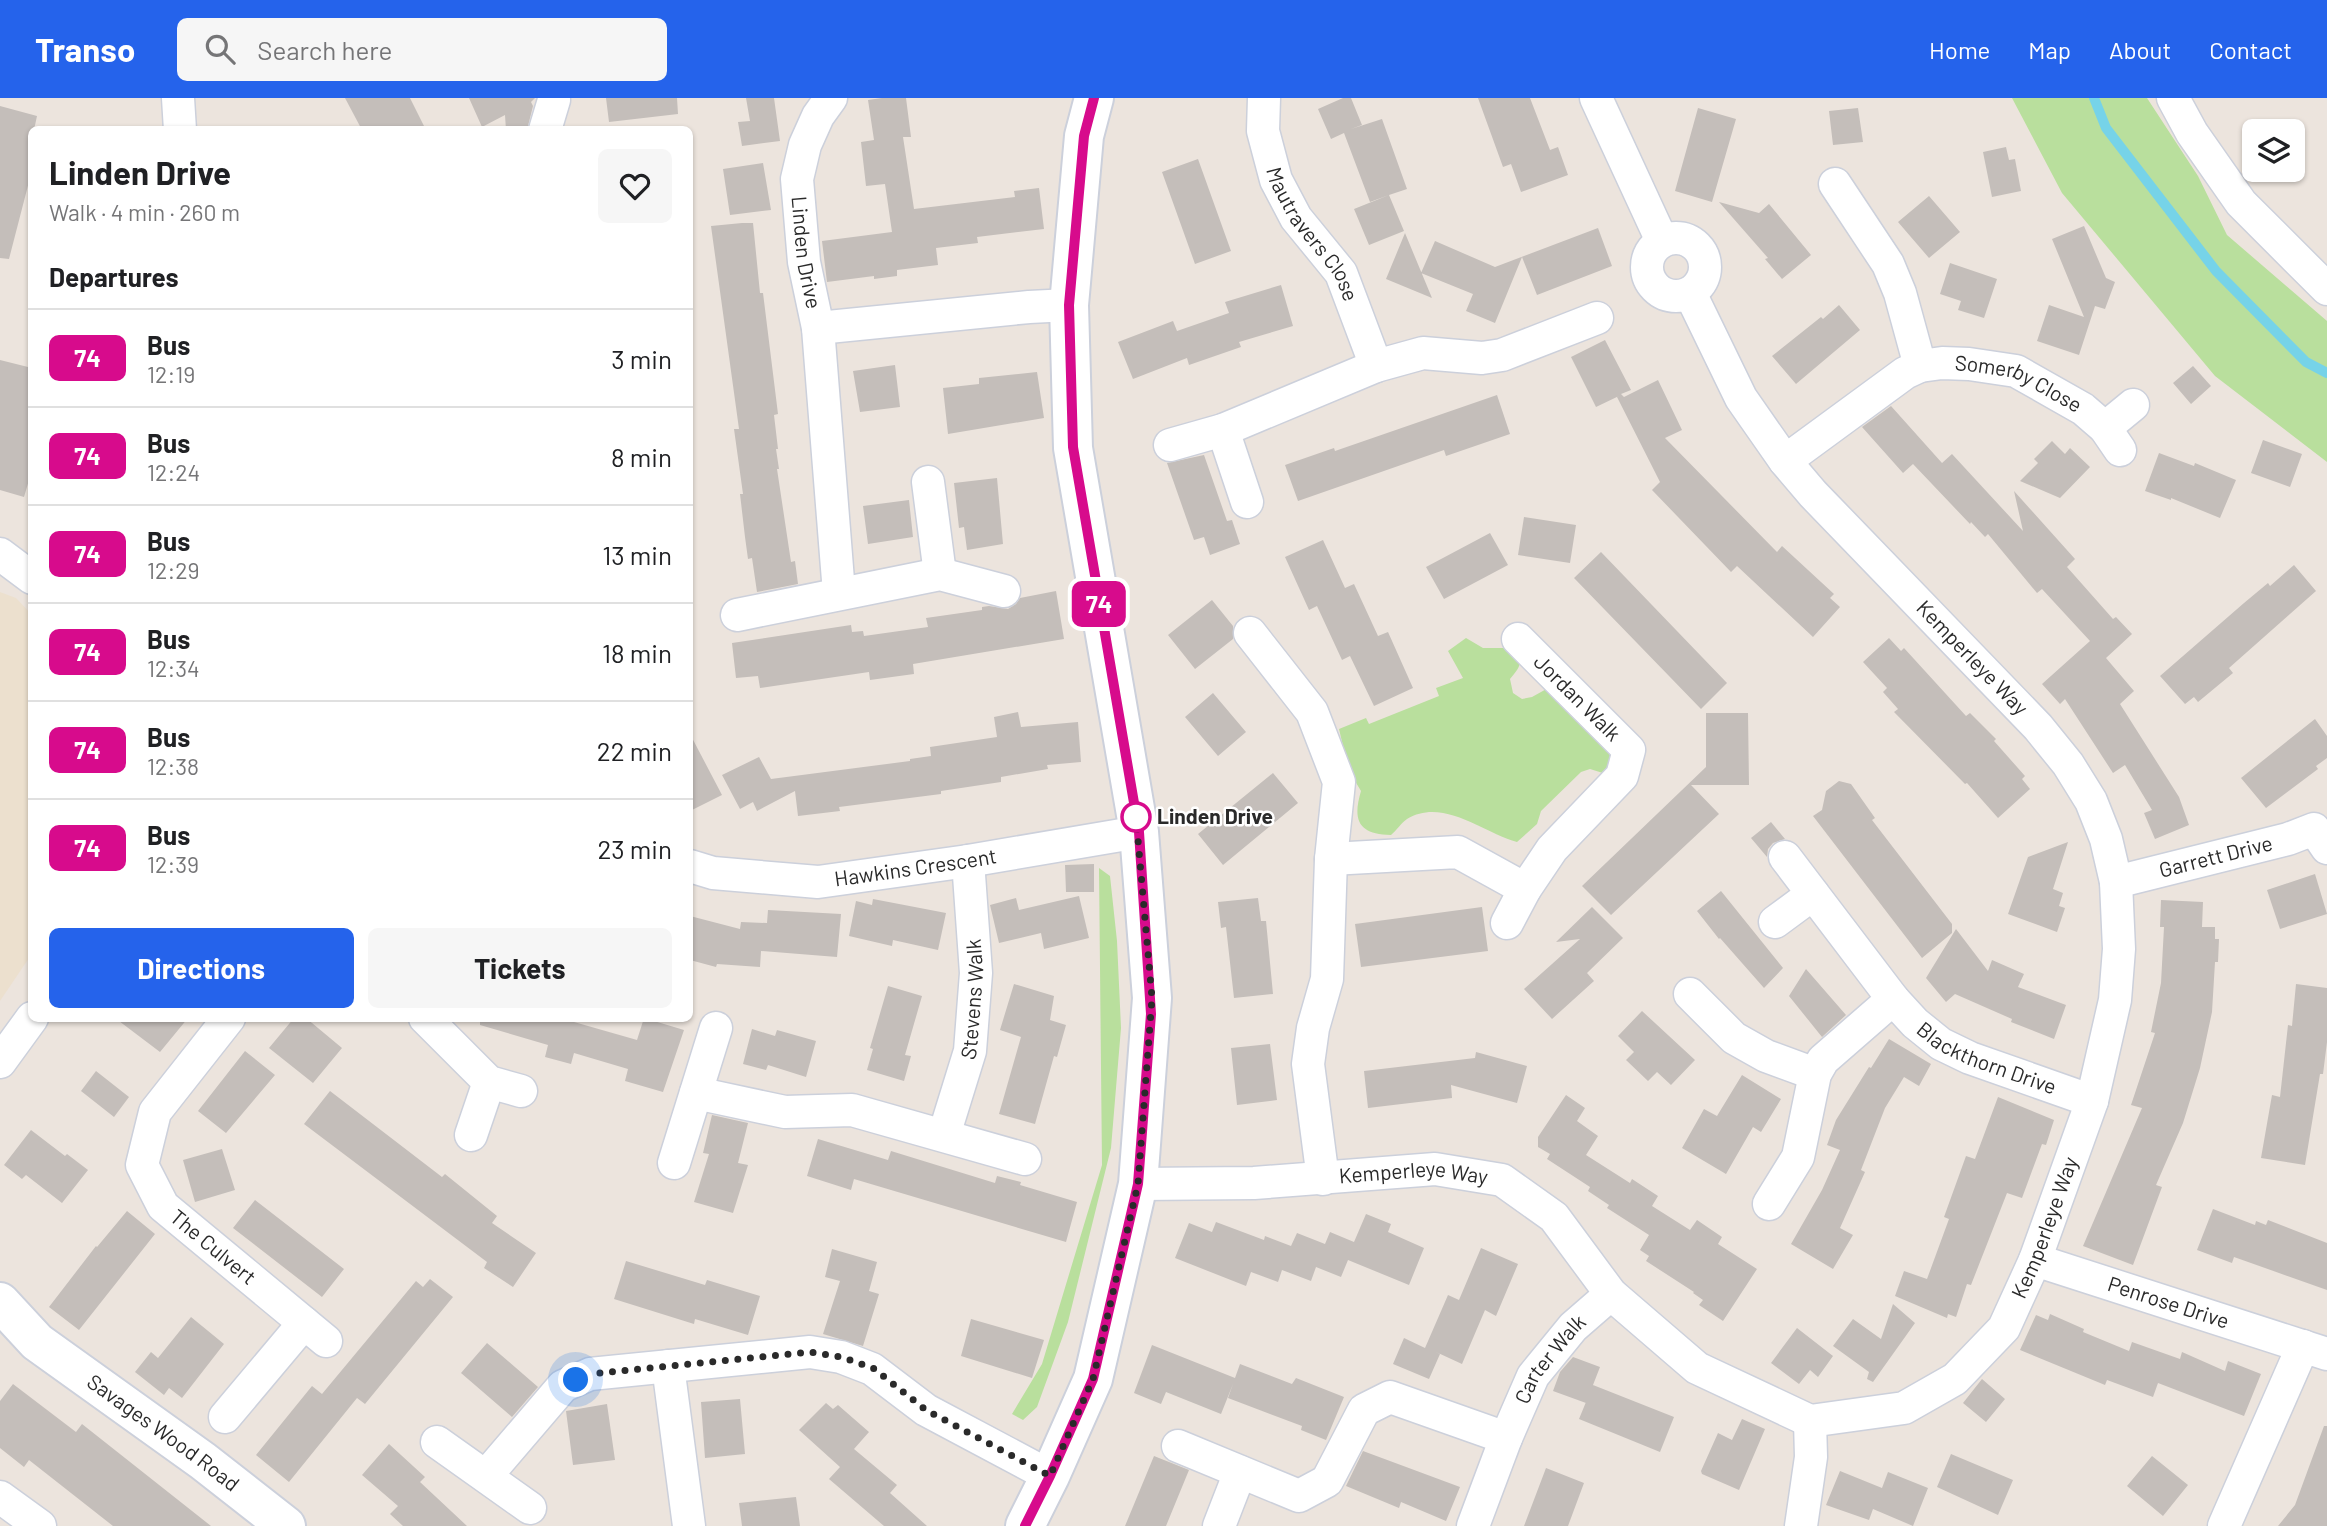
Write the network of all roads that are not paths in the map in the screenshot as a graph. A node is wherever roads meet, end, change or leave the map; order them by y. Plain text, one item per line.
1 (831, 98) edge
2 (1094, 98) edge
3 (1264, 98) edge
4 (1597, 98) edge
5 (2173, 98) edge
6 (554, 100) edge
7 (546, 126) edge
8 (1835, 184) dead end
9 (1662, 241) junction
10 (2327, 289) edge
11 (1690, 293) junction
12 (1069, 305) junction
13 (1597, 318) dead end
14 (818, 328) junction
15 (1376, 366) junction
16 (1920, 366) junction
17 (2133, 405) dead end
18 (1223, 430) junction
19 (1170, 445) dead end
20 (1785, 461) junction
21 (928, 482) dead end
22 (1247, 502) dead end
23 (0, 554) edge
24 (940, 574) junction
25 (28, 575) edge
26 (1004, 592) dead end
27 (839, 593) junction
28 (737, 615) dead end
29 (1250, 633) dead end
30 (1518, 639) dead end
31 (1139, 832) junction
32 (2323, 832) edge
33 (1785, 857) dead end
34 (1331, 859) junction
35 (968, 861) junction
36 (693, 867) edge
37 (2116, 882) junction
38 (1525, 889) junction
39 (1813, 894) junction
40 (1775, 922) dead end
41 (1507, 923) dead end
42 (1690, 994) dead end
43 (1893, 999) junction
44 (29, 1022) edge
45 (226, 1022) edge
46 (429, 1022) edge
47 (716, 1028) dead end
48 (1, 1063) edge
49 (1815, 1074) junction
50 (489, 1082) junction
51 (521, 1091) dead end
52 (696, 1093) junction
53 (2092, 1101) junction
54 (471, 1135) dead end
55 (944, 1135) junction
56 (1025, 1159) dead end
57 (674, 1163) dead end
58 (1323, 1179) junction
59 (1138, 1184) junction
60 (1769, 1204) dead end
61 (2035, 1260) junction
62 (1611, 1294) junction
63 (0, 1302) edge
64 (0, 1334) edge
65 (37, 1342) junction
66 (2315, 1350) edge
67 (668, 1366) junction
68 (225, 1417) dead end
69 (1810, 1421) junction
70 (1506, 1438) junction
71 (438, 1442) dead end
72 (1178, 1446) dead end
73 (1240, 1472) junction
74 (486, 1476) junction
75 (1050, 1476) junction
76 (0, 1497) edge
77 (530, 1508) dead end
78 (40, 1526) edge
79 (286, 1526) edge
80 (688, 1526) edge
81 (1025, 1526) edge
82 (1219, 1526) edge
83 (1473, 1526) edge
84 (1801, 1526) edge
85 (2224, 1526) edge

1 - 14 street, Linden Drive
2 - 12 street
3 - 15 street, Mautravers Close
4 - 9 street
5 - 10 street
6 - 7 street
8 - 16 street, Somerby Close
9 - 11 street
9 - 11 street
11 - 20 street, Kemperleye Way
12 - 14 street, Linden Drive
12 - 31 street
13 - 15 street
14 - 27 street, Linden Drive
15 - 18 street
16 - 17 street, Somerby Close
16 - 20 street, Somerby Close
18 - 19 street
18 - 22 street
20 - 37 street, Kemperleye Way
21 - 24 street
23 - 25 street
24 - 26 street
24 - 27 street
27 - 28 street
29 - 34 street
30 - 38 street, Jordan Walk
31 - 35 street, Hawkins Crescent
31 - 59 street
32 - 37 street, Garrett Drive
33 - 39 street, Blackthorn Drive
34 - 38 street
34 - 58 street
35 - 36 street, Hawkins Crescent
35 - 55 street, Stevens Walk
37 - 53 street, Kemperleye Way
38 - 41 street, Jordan Walk
39 - 40 street
39 - 43 street, Blackthorn Drive
42 - 49 street
43 - 49 street
43 - 53 street, Blackthorn Drive
44 - 48 street
45 - 68 street, The Culvert
46 - 50 street
47 - 52 street
49 - 60 street
50 - 51 street
50 - 54 street
52 - 55 street
52 - 57 street
53 - 61 street, Kemperleye Way
55 - 56 street
58 - 59 street, Kemperleye Way
58 - 62 street, Kemperleye Way
59 - 75 street
61 - 66 street, Penrose Drive
61 - 69 street, Kemperleye Way
62 - 69 street, Kemperleye Way
62 - 70 street, Carter Walk
63 - 65 street, Savages Wood Road
64 - 65 street, Savages Wood Road
65 - 79 street, Savages Wood Road
66 - 85 street, Penrose Drive
67 - 74 street
67 - 75 street
67 - 80 street
69 - 84 street
70 - 73 street
70 - 83 street, Carter Walk
71 - 74 street
72 - 73 street
73 - 82 street
74 - 77 street
75 - 81 street
76 - 78 street

